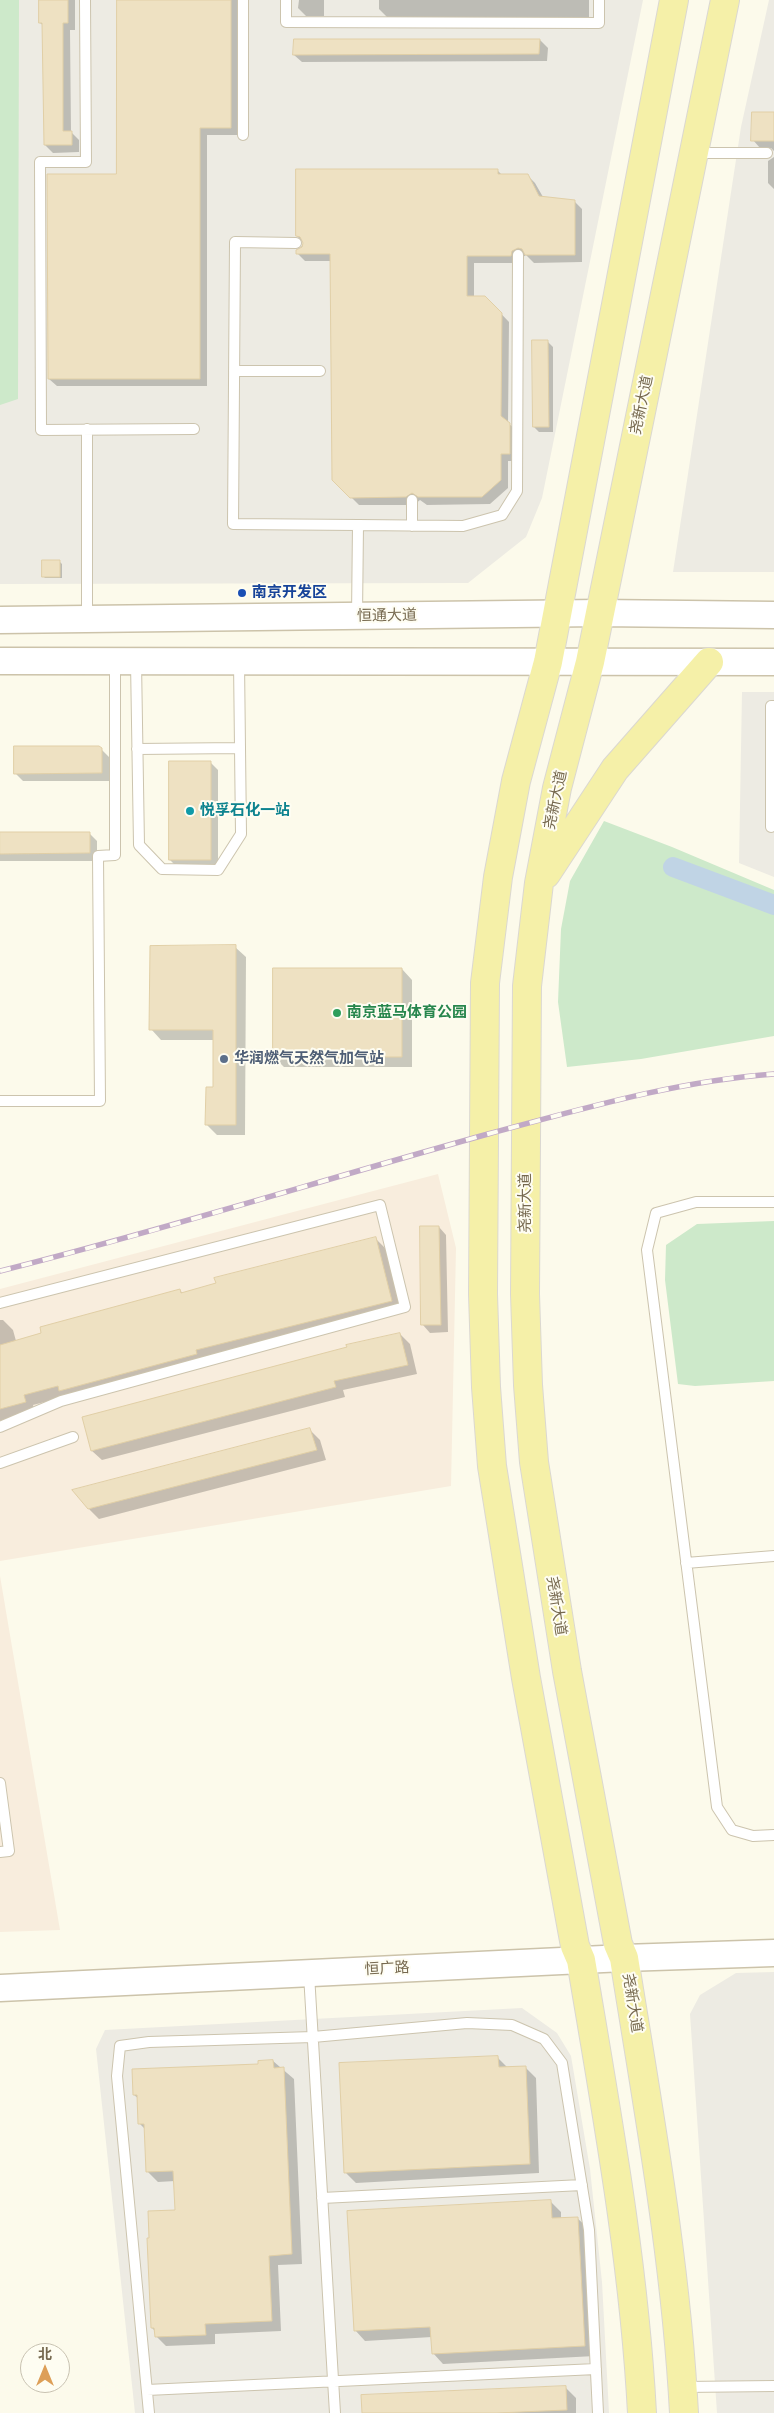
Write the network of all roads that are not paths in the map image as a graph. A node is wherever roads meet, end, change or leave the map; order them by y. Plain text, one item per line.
1 (85, 0) edge
2 (243, 0) edge
3 (286, 0) edge
4 (599, 0) edge
5 (674, 0) edge
6 (725, 0) edge
7 (244, 135) dead end
8 (694, 153) junction
9 (767, 153) dead end
10 (296, 243) dead end
11 (518, 256) dead end
12 (234, 371) junction
13 (320, 371) dead end
14 (194, 429) dead end
15 (87, 430) junction
16 (412, 500) dead end
17 (358, 525) junction
18 (412, 526) junction
19 (600, 613) junction
20 (556, 614) junction
21 (774, 615) edge
22 (357, 616) junction
23 (0, 620) edge
24 (87, 620) junction
25 (0, 661) edge
26 (126, 661) junction
27 (239, 662) junction
28 (548, 662) junction
29 (590, 662) junction
30 (709, 662) junction
31 (774, 662) edge
32 (774, 706) edge
33 (240, 748) junction
34 (137, 749) junction
35 (771, 827) dead end
36 (540, 883) junction
37 (0, 1101) edge
38 (774, 1202) edge
39 (0, 1303) edge
40 (0, 1427) edge
41 (74, 1436) dead end
42 (0, 1462) edge
43 (774, 1556) edge
44 (686, 1563) junction
45 (0, 1783) edge
46 (774, 1835) edge
47 (0, 1852) edge
48 (774, 1938) edge
49 (621, 1951) junction
50 (578, 1953) junction
51 (774, 1953) edge
52 (0, 1970) edge
53 (309, 1973) junction
54 (0, 1988) edge
55 (313, 2037) junction
56 (582, 2185) junction
57 (322, 2198) junction
58 (596, 2369) junction
59 (333, 2382) junction
60 (774, 2386) edge
61 (146, 2390) junction
62 (683, 2400) edge
63 (149, 2413) edge
64 (334, 2413) edge
65 (598, 2413) edge
66 (642, 2413) edge

1 - 15 lane
2 - 7 lane
3 - 4 lane
5 - 20 main road
6 - 8 main road, 尧新大道
8 - 9 lane
8 - 19 main road, 尧新大道
10 - 12 lane
11 - 18 lane
12 - 13 lane
12 - 17 lane
14 - 15 lane
15 - 24 lane
16 - 18 lane
17 - 18 lane
17 - 22 lane
19 - 20 main road, 恒通大道
19 - 21 main road, 恒通大道
19 - 29 main road, 尧新大道
20 - 22 main road, 恒通大道
20 - 28 main road
22 - 24 main road, 恒通大道
23 - 24 main road, 恒通大道
25 - 26 main road
26 - 27 main road
26 - 34 lane
26 - 37 lane
27 - 28 main road
27 - 33 lane
28 - 29 main road
28 - 50 main road
29 - 30 main road
29 - 36 main road, 尧新大道
30 - 31 main road
30 - 36 main road
32 - 35 lane
33 - 34 lane
33 - 34 lane
36 - 49 main road, 尧新大道
38 - 44 lane
39 - 40 lane
41 - 42 lane
43 - 44 lane
44 - 46 lane
45 - 47 lane
48 - 49 main road, 恒广路
49 - 50 main road, 恒广路
49 - 51 main road, 恒广路
49 - 62 main road, 尧新大道
50 - 52 main road, 恒广路
50 - 53 main road, 恒广路
50 - 66 main road
53 - 54 main road, 恒广路
53 - 55 lane
55 - 56 lane
55 - 57 lane
55 - 61 lane
56 - 57 lane
56 - 58 lane
57 - 59 lane
58 - 59 lane
58 - 65 lane
59 - 61 lane
59 - 64 lane
60 - 62 lane
61 - 63 lane

